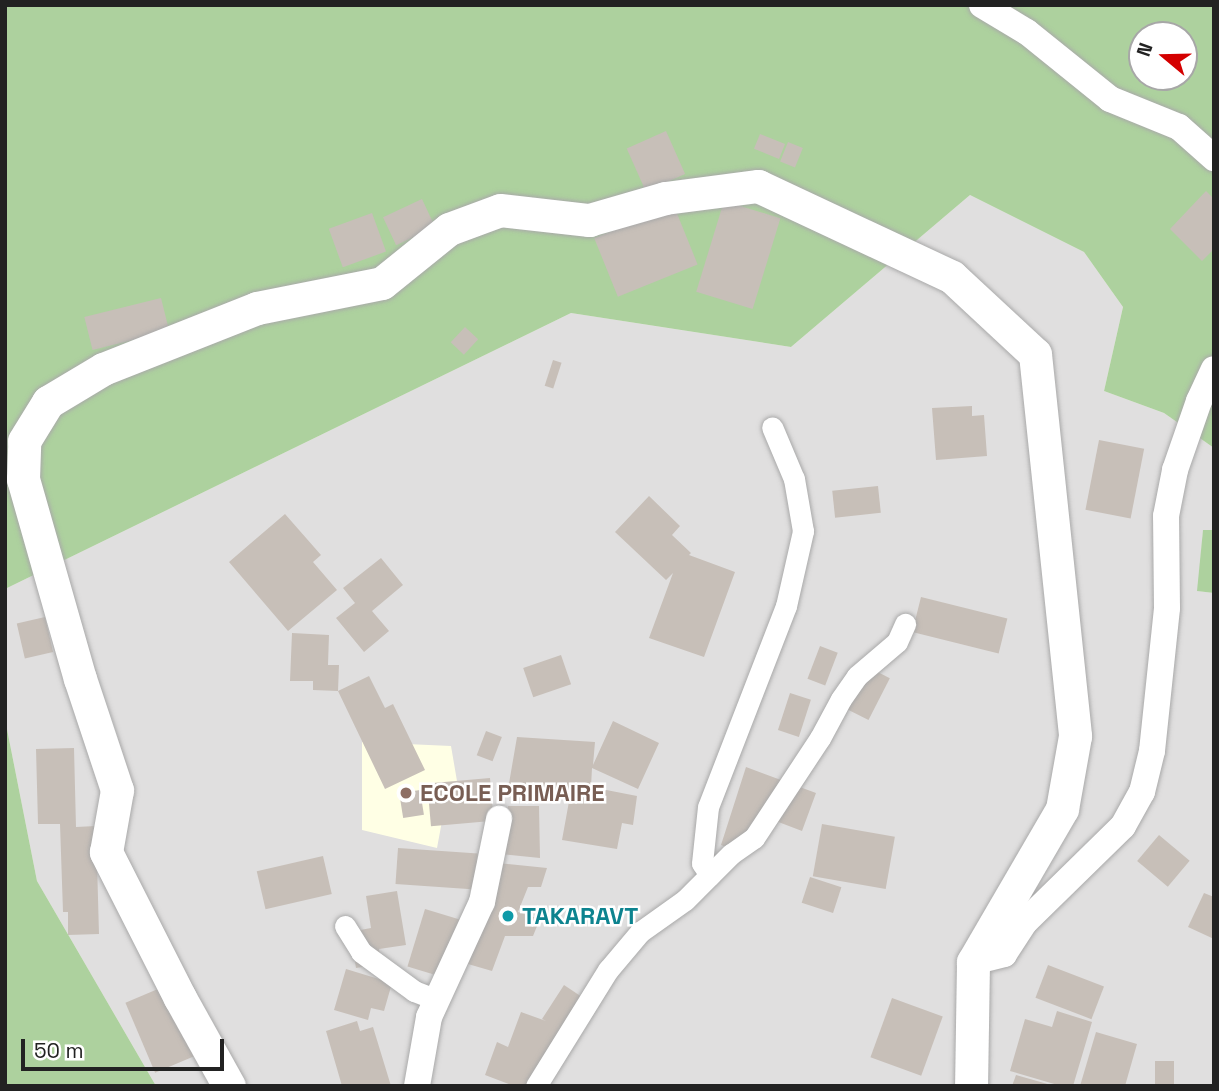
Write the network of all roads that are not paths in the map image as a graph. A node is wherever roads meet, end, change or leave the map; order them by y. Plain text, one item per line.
1 (982, 5) edge
2 (1214, 158) edge
3 (1214, 369) edge
4 (772, 427) dead end
5 (905, 624) dead end
6 (499, 819) dead end
7 (710, 875) junction
8 (345, 926) dead end
9 (974, 962) junction
10 (437, 1000) junction
11 (229, 1086) edge
12 (417, 1086) edge
13 (536, 1086) edge
14 (971, 1086) edge

1 - 2 street
3 - 9 street
4 - 7 street
5 - 7 street
6 - 10 street
7 - 13 street
8 - 10 street
9 - 11 street
9 - 14 street
10 - 12 street

